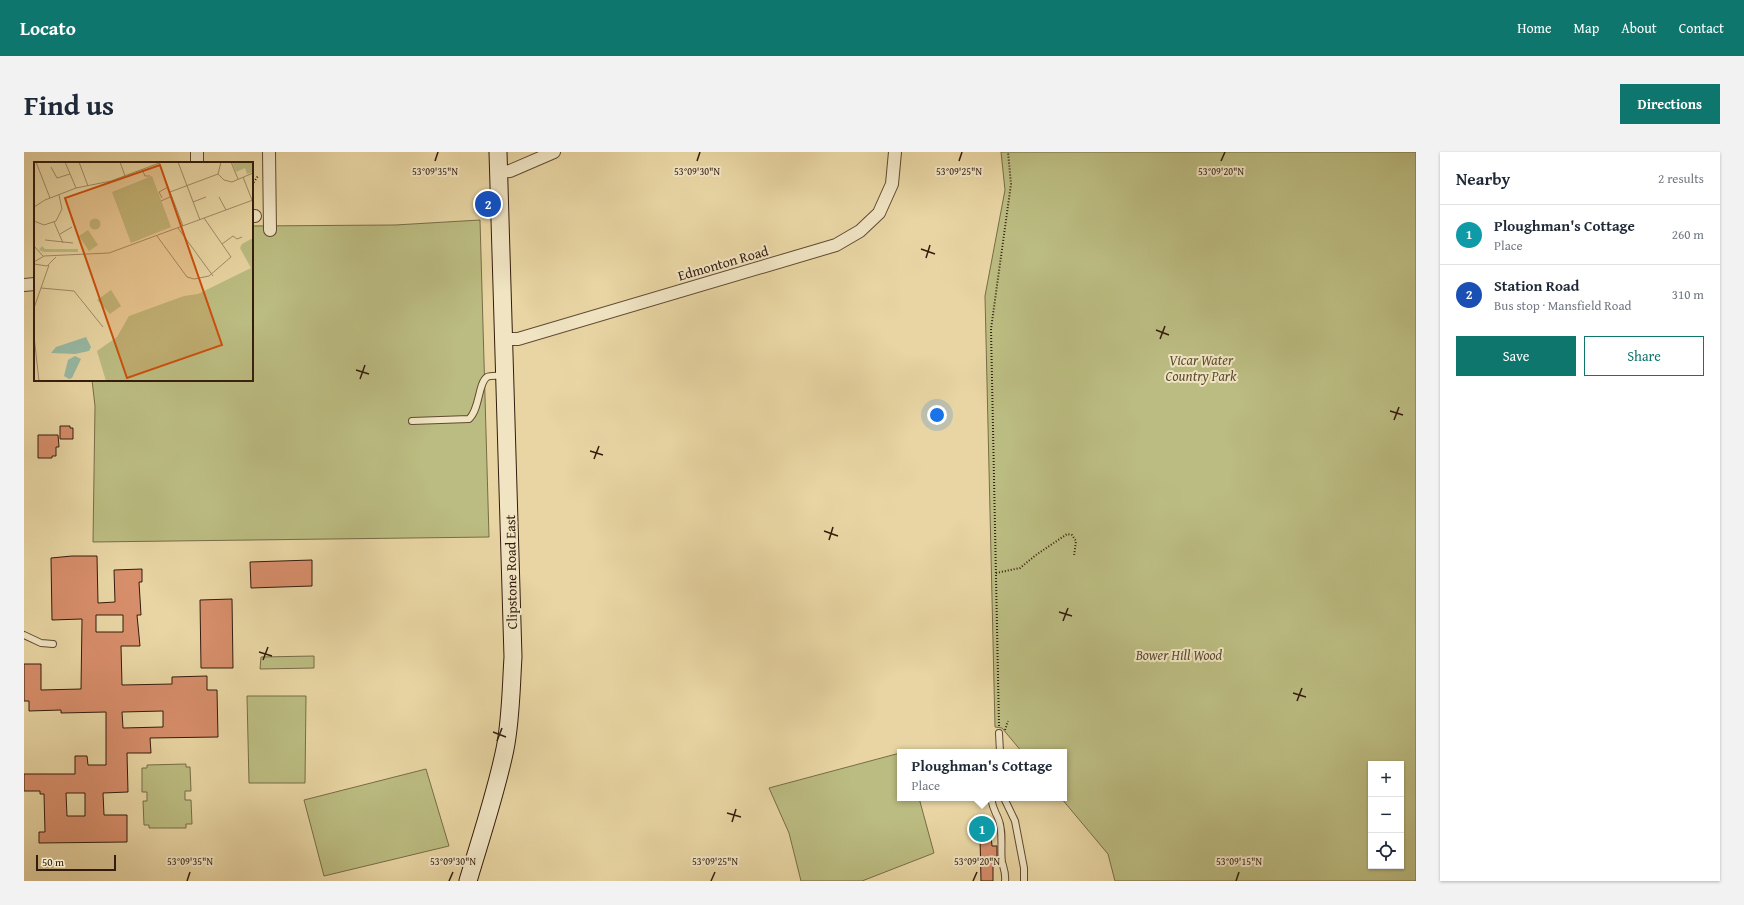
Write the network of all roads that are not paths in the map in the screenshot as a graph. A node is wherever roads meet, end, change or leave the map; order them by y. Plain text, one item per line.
1 (269, 152) edge
2 (498, 152) edge
3 (554, 152) edge
4 (895, 152) edge
5 (499, 172) junction
6 (270, 230) dead end
7 (34, 284) edge
8 (24, 285) edge
9 (504, 339) junction
10 (505, 376) junction
11 (412, 421) dead end
12 (24, 635) edge
13 (53, 644) dead end
14 (999, 733) road end
15 (1000, 749) edge
16 (991, 801) edge
17 (1005, 801) edge
18 (468, 881) edge
19 (1004, 881) edge
20 (1024, 881) edge

1 - 6 street
2 - 5 main road, Clipstone Road East
3 - 5 street
4 - 9 street, Edmonton Road
5 - 9 main road, Clipstone Road East
7 - 8 street
9 - 10 main road, Clipstone Road East
10 - 11 lane
10 - 18 main road, Clipstone Road East
12 - 13 lane
14 - 15 lane
16 - 19 lane
17 - 20 lane

